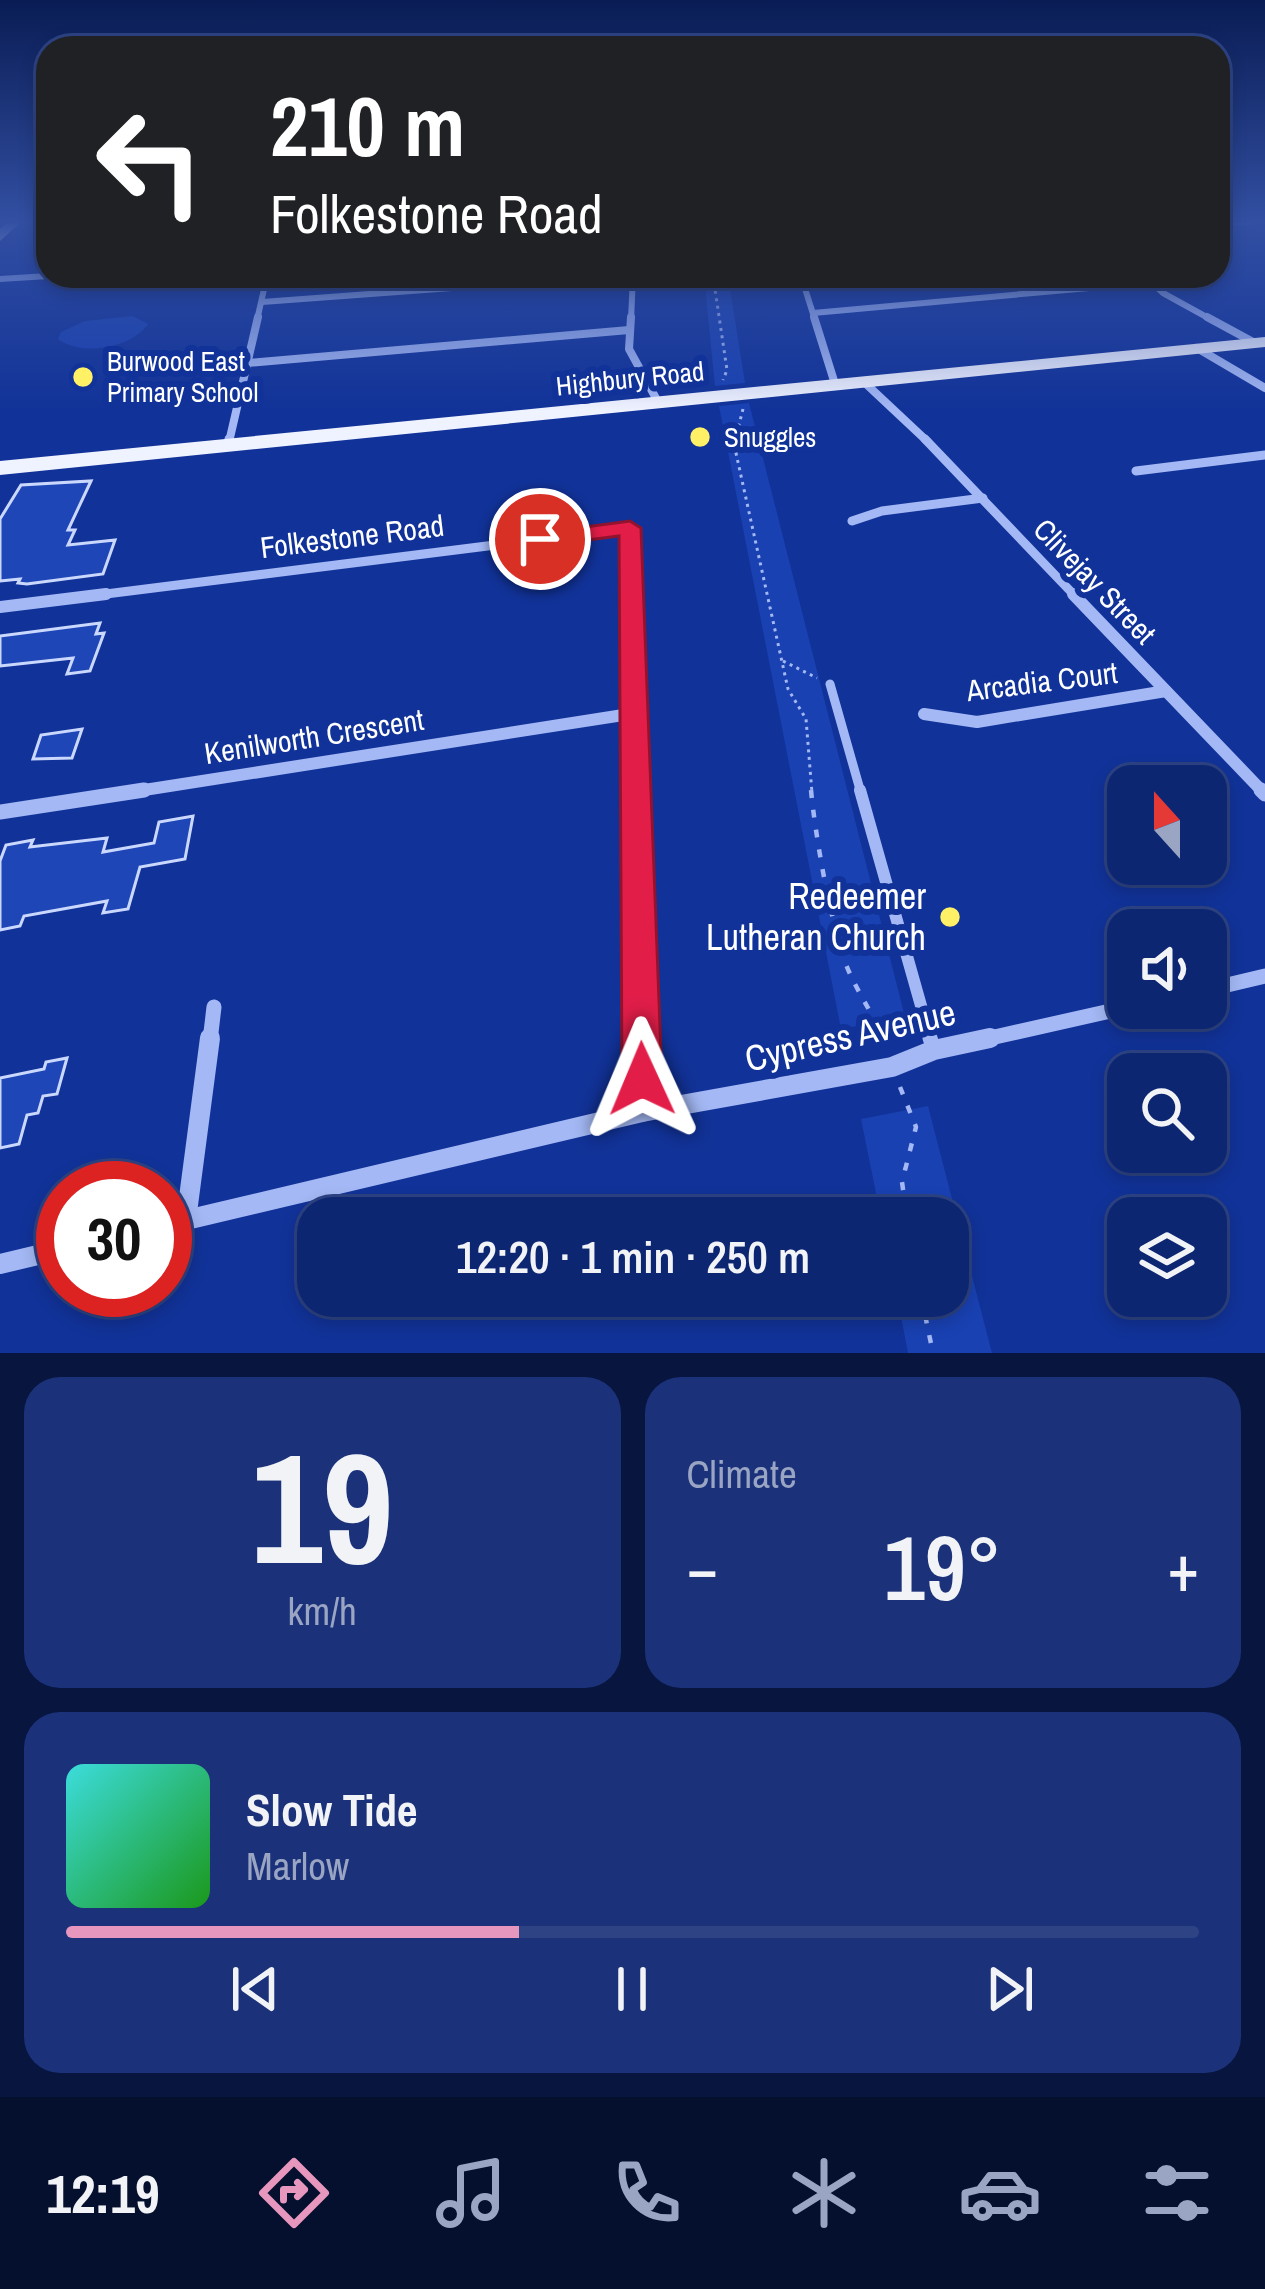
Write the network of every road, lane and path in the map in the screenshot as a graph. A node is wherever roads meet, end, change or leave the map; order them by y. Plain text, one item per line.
1 (265, 288) edge
2 (451, 288) edge
3 (632, 288) edge
4 (715, 288) edge
5 (805, 288) edge
6 (1089, 288) dead end
7 (1155, 288) edge
8 (262, 302) junction
9 (813, 313) junction
10 (629, 329) junction
11 (1260, 342) edge
12 (1197, 348) junction
13 (247, 363) junction
14 (870, 381) junction
15 (835, 384) junction
16 (1265, 388) edge
17 (736, 394) junction
18 (658, 402) junction
19 (227, 445) junction
20 (1265, 455) edge
21 (0, 468) edge
22 (1136, 471) dead end
23 (983, 498) junction
24 (852, 520) dead end
25 (0, 607) edge
26 (781, 660) junction
27 (830, 684) joint
28 (1166, 691) junction
29 (636, 713) junction
30 (924, 714) dead end
31 (1265, 794) edge
32 (0, 812) edge
33 (1265, 976) edge
34 (1227, 984) edge
35 (214, 1007) dead end
36 (1107, 1012) edge
37 (934, 1050) junction
38 (892, 1067) junction
39 (643, 1112) junction
40 (192, 1174) edge
41 (904, 1197) edge
42 (192, 1219) edge
43 (36, 1255) edge
44 (0, 1264) edge
45 (925, 1317) edge
46 (933, 1353) edge

1 - 8 street
2 - 8 street
3 - 10 street
4 - 17 path
5 - 9 street
6 - 9 street
7 - 11 street
8 - 13 street
9 - 15 street
10 - 13 street
10 - 18 street
11 - 12 main road, Highbury Road
12 - 14 main road, Highbury Road
12 - 16 street
13 - 19 street
14 - 15 main road, Highbury Road
14 - 23 street, Clivejay Street
15 - 17 main road, Highbury Road
17 - 18 main road, Highbury Road
17 - 26 path
18 - 19 main road, Highbury Road
19 - 21 main road, Highbury Road
20 - 22 street
23 - 24 street
23 - 28 street, Clivejay Street
25 - 29 street, Folkestone Road
26 - 27 path
26 - 38 path
27 - 37 lane
28 - 30 street, Arcadia Court
28 - 31 street, Clivejay Street
29 - 32 street, Kenilworth Crescent
29 - 39 street, Folkestone Road
33 - 34 street
35 - 40 street
36 - 37 street, Cypress Avenue
37 - 38 street, Cypress Avenue
38 - 39 street, Cypress Avenue
38 - 41 path
39 - 42 street, Cypress Avenue
43 - 44 street
45 - 46 path

